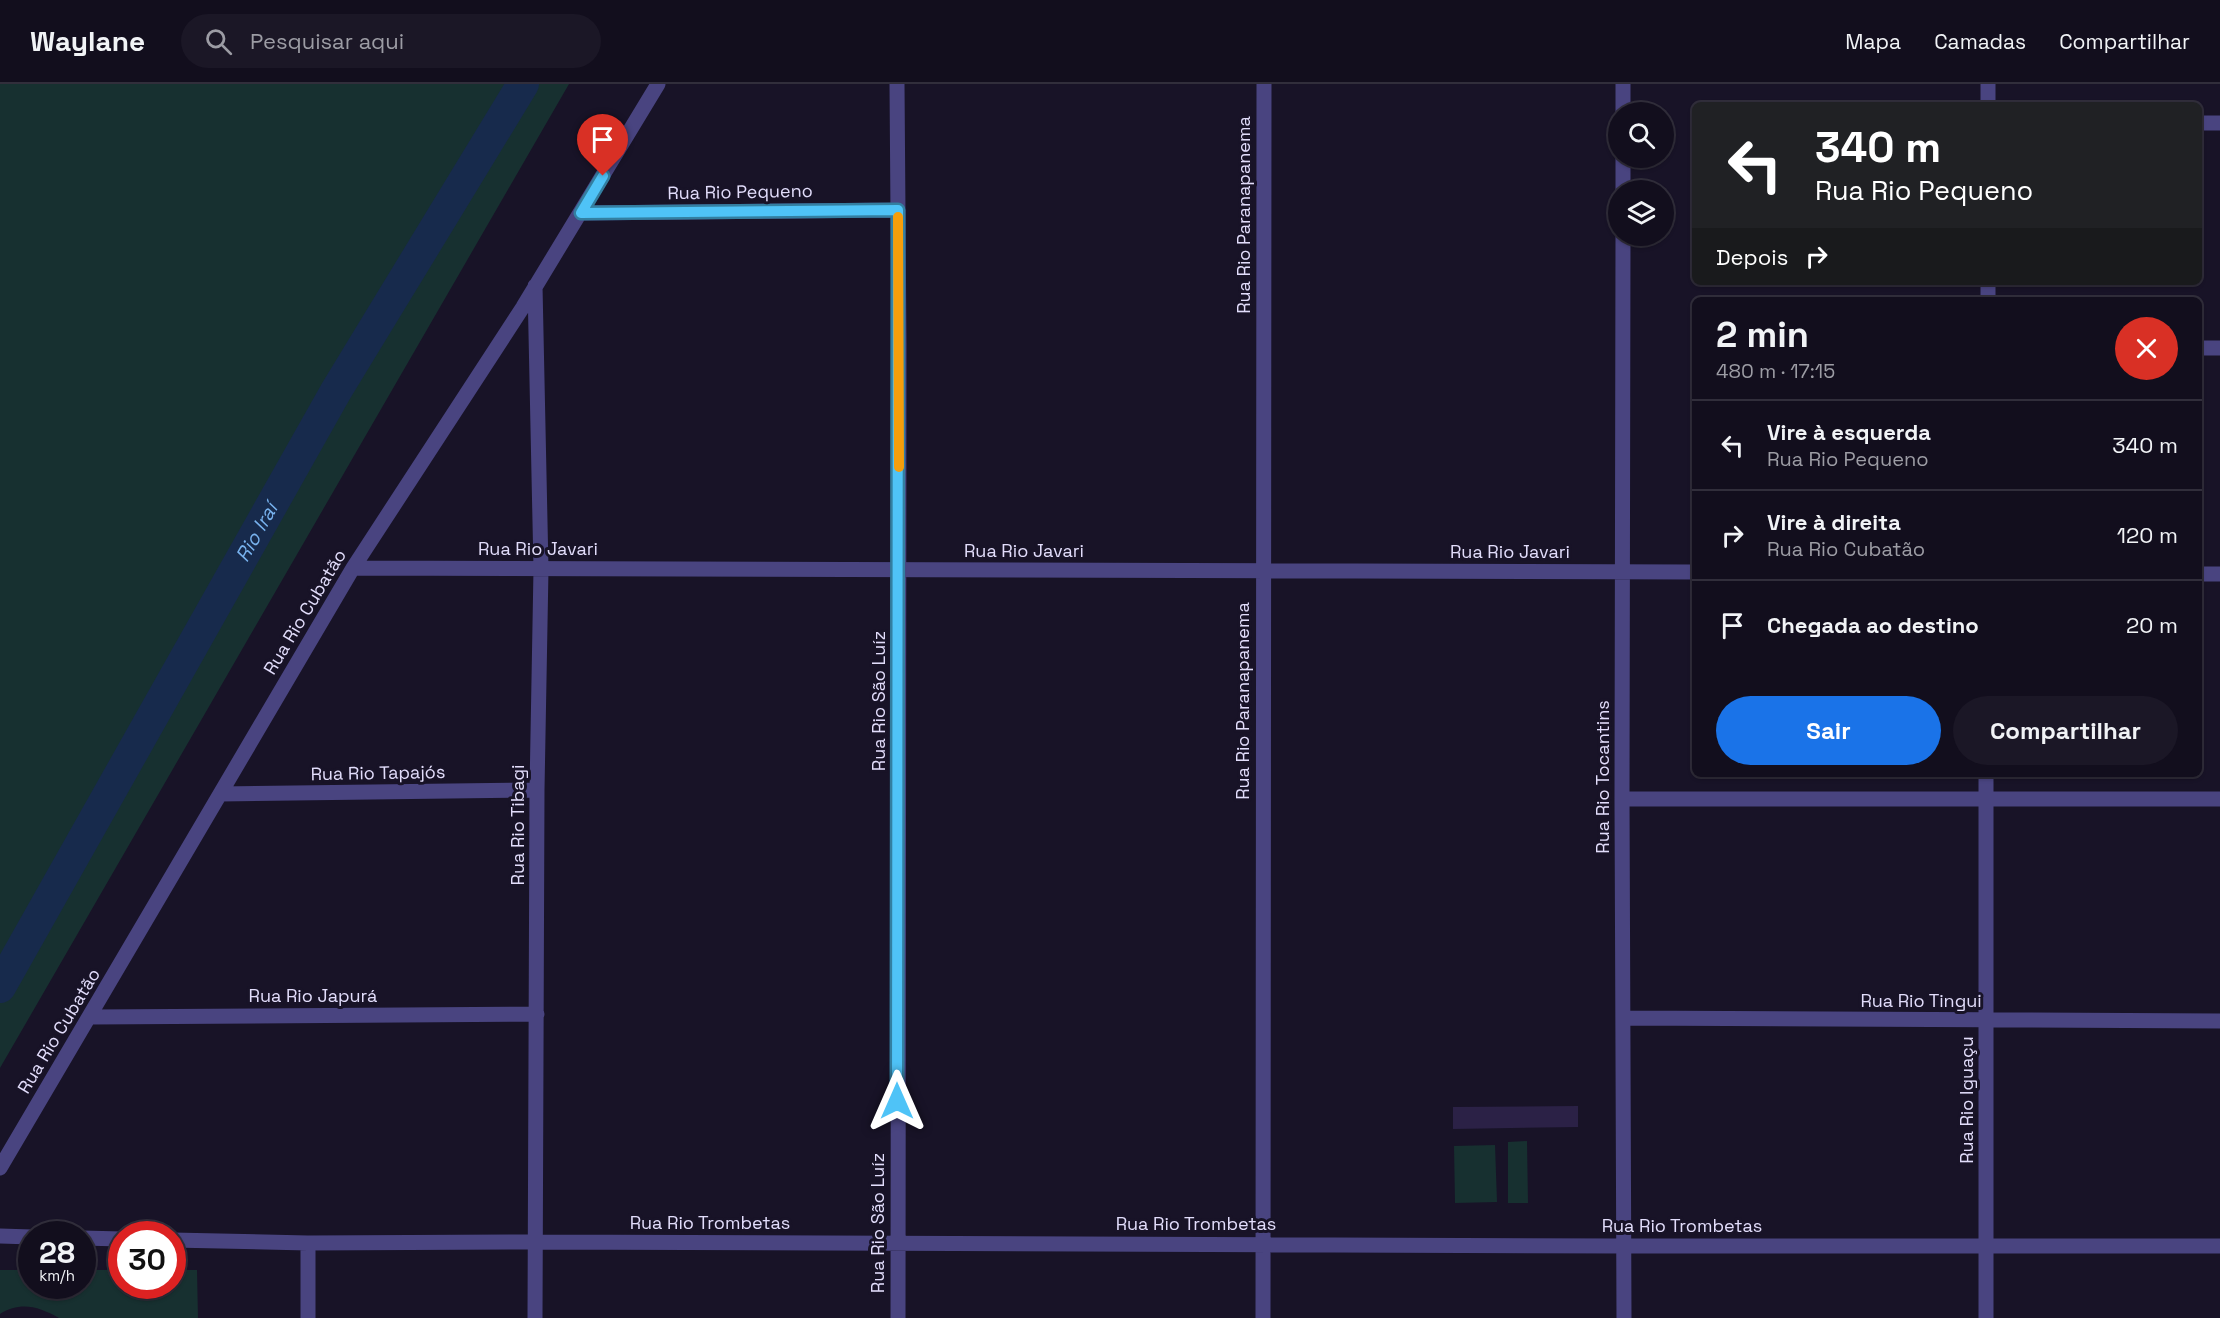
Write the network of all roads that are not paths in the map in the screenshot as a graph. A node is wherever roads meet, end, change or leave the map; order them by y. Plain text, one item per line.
1 (658, 84) edge
2 (897, 84) edge
3 (1264, 84) edge
4 (1623, 84) edge
5 (1989, 84) edge
6 (1623, 102) edge
7 (1988, 102) edge
8 (2202, 123) edge
9 (2220, 123) edge
10 (898, 210) junction
11 (581, 213) junction
12 (1623, 246) edge
13 (535, 285) junction
14 (523, 307) junction
15 (537, 332) junction
16 (2202, 348) edge
17 (2220, 348) edge
18 (352, 568) junction
19 (541, 569) junction
20 (898, 570) junction
21 (1263, 571) junction
22 (1623, 571) junction
23 (1692, 572) edge
24 (2202, 574) edge
25 (2220, 574) edge
26 (1986, 777) edge
27 (537, 790) junction
28 (220, 794) junction
29 (1986, 798) junction
30 (1622, 799) junction
31 (2220, 799) edge
32 (537, 1014) junction
33 (91, 1017) junction
34 (1623, 1018) junction
35 (1986, 1021) junction
36 (2220, 1021) edge
37 (0, 1168) edge
38 (0, 1236) edge
39 (18, 1237) edge
40 (186, 1240) edge
41 (534, 1242) junction
42 (897, 1243) junction
43 (308, 1244) junction
44 (1263, 1244) junction
45 (1624, 1246) junction
46 (1986, 1246) junction
47 (2220, 1246) edge
48 (308, 1318) edge
49 (535, 1318) edge
50 (898, 1318) edge
51 (1263, 1318) edge
52 (1624, 1318) edge
53 (1986, 1318) edge

1 - 11 street, Rua Rio Cubatão
2 - 10 street, Rua Rio São Luíz
3 - 21 street, Rua Rio Paranapanema
4 - 6 street
5 - 7 street
8 - 9 street
10 - 11 street, Rua Rio Pequeno
10 - 20 street, Rua Rio São Luíz
11 - 13 street, Rua Rio Cubatão
12 - 22 street, Rua Rio Tocantins
13 - 14 street, Rua Rio Cubatão
13 - 15 street, Rua Rio Tibagi
14 - 15 street, Rua Rio Tibagi
14 - 18 street, Rua Rio Cubatão
15 - 19 street, Rua Rio Tibagi
16 - 17 street
18 - 19 street, Rua Rio Javari
18 - 28 street, Rua Rio Cubatão
19 - 20 street, Rua Rio Javari
19 - 27 street, Rua Rio Tibagi
20 - 21 street, Rua Rio Javari
20 - 42 street, Rua Rio São Luíz
21 - 22 street, Rua Rio Javari
21 - 44 street, Rua Rio Paranapanema
22 - 23 street, Rua Rio Javari
22 - 30 street, Rua Rio Tocantins
24 - 25 street
26 - 29 street, Rua Rio Iguaçu
27 - 28 street, Rua Rio Tapajós
27 - 32 street, Rua Rio Tibagi
28 - 33 street, Rua Rio Cubatão
29 - 30 street
29 - 31 street
29 - 35 street, Rua Rio Iguaçu
30 - 34 street, Rua Rio Tocantins
32 - 33 street, Rua Rio Japurá
32 - 41 street, Rua Rio Tibagi
33 - 37 street, Rua Rio Cubatão
34 - 35 street, Rua Rio Tingui
34 - 45 street, Rua Rio Tocantins
35 - 36 street, Rua Rio Tingui
35 - 46 street, Rua Rio Iguaçu
38 - 39 street
40 - 43 street, Rua Rio Trombetas
41 - 42 street, Rua Rio Trombetas
41 - 43 street, Rua Rio Trombetas
41 - 49 street, Rua Rio Tibagi
42 - 44 street, Rua Rio Trombetas
42 - 50 street, Rua Rio São Luíz
43 - 48 street
44 - 45 street, Rua Rio Trombetas
44 - 51 street, Rua Rio Paranapanema
45 - 46 street, Rua Rio Trombetas
45 - 52 street, Rua Rio Tocantins
46 - 47 street, Rua Rio Trombetas
46 - 53 street, Rua Rio Iguaçu

